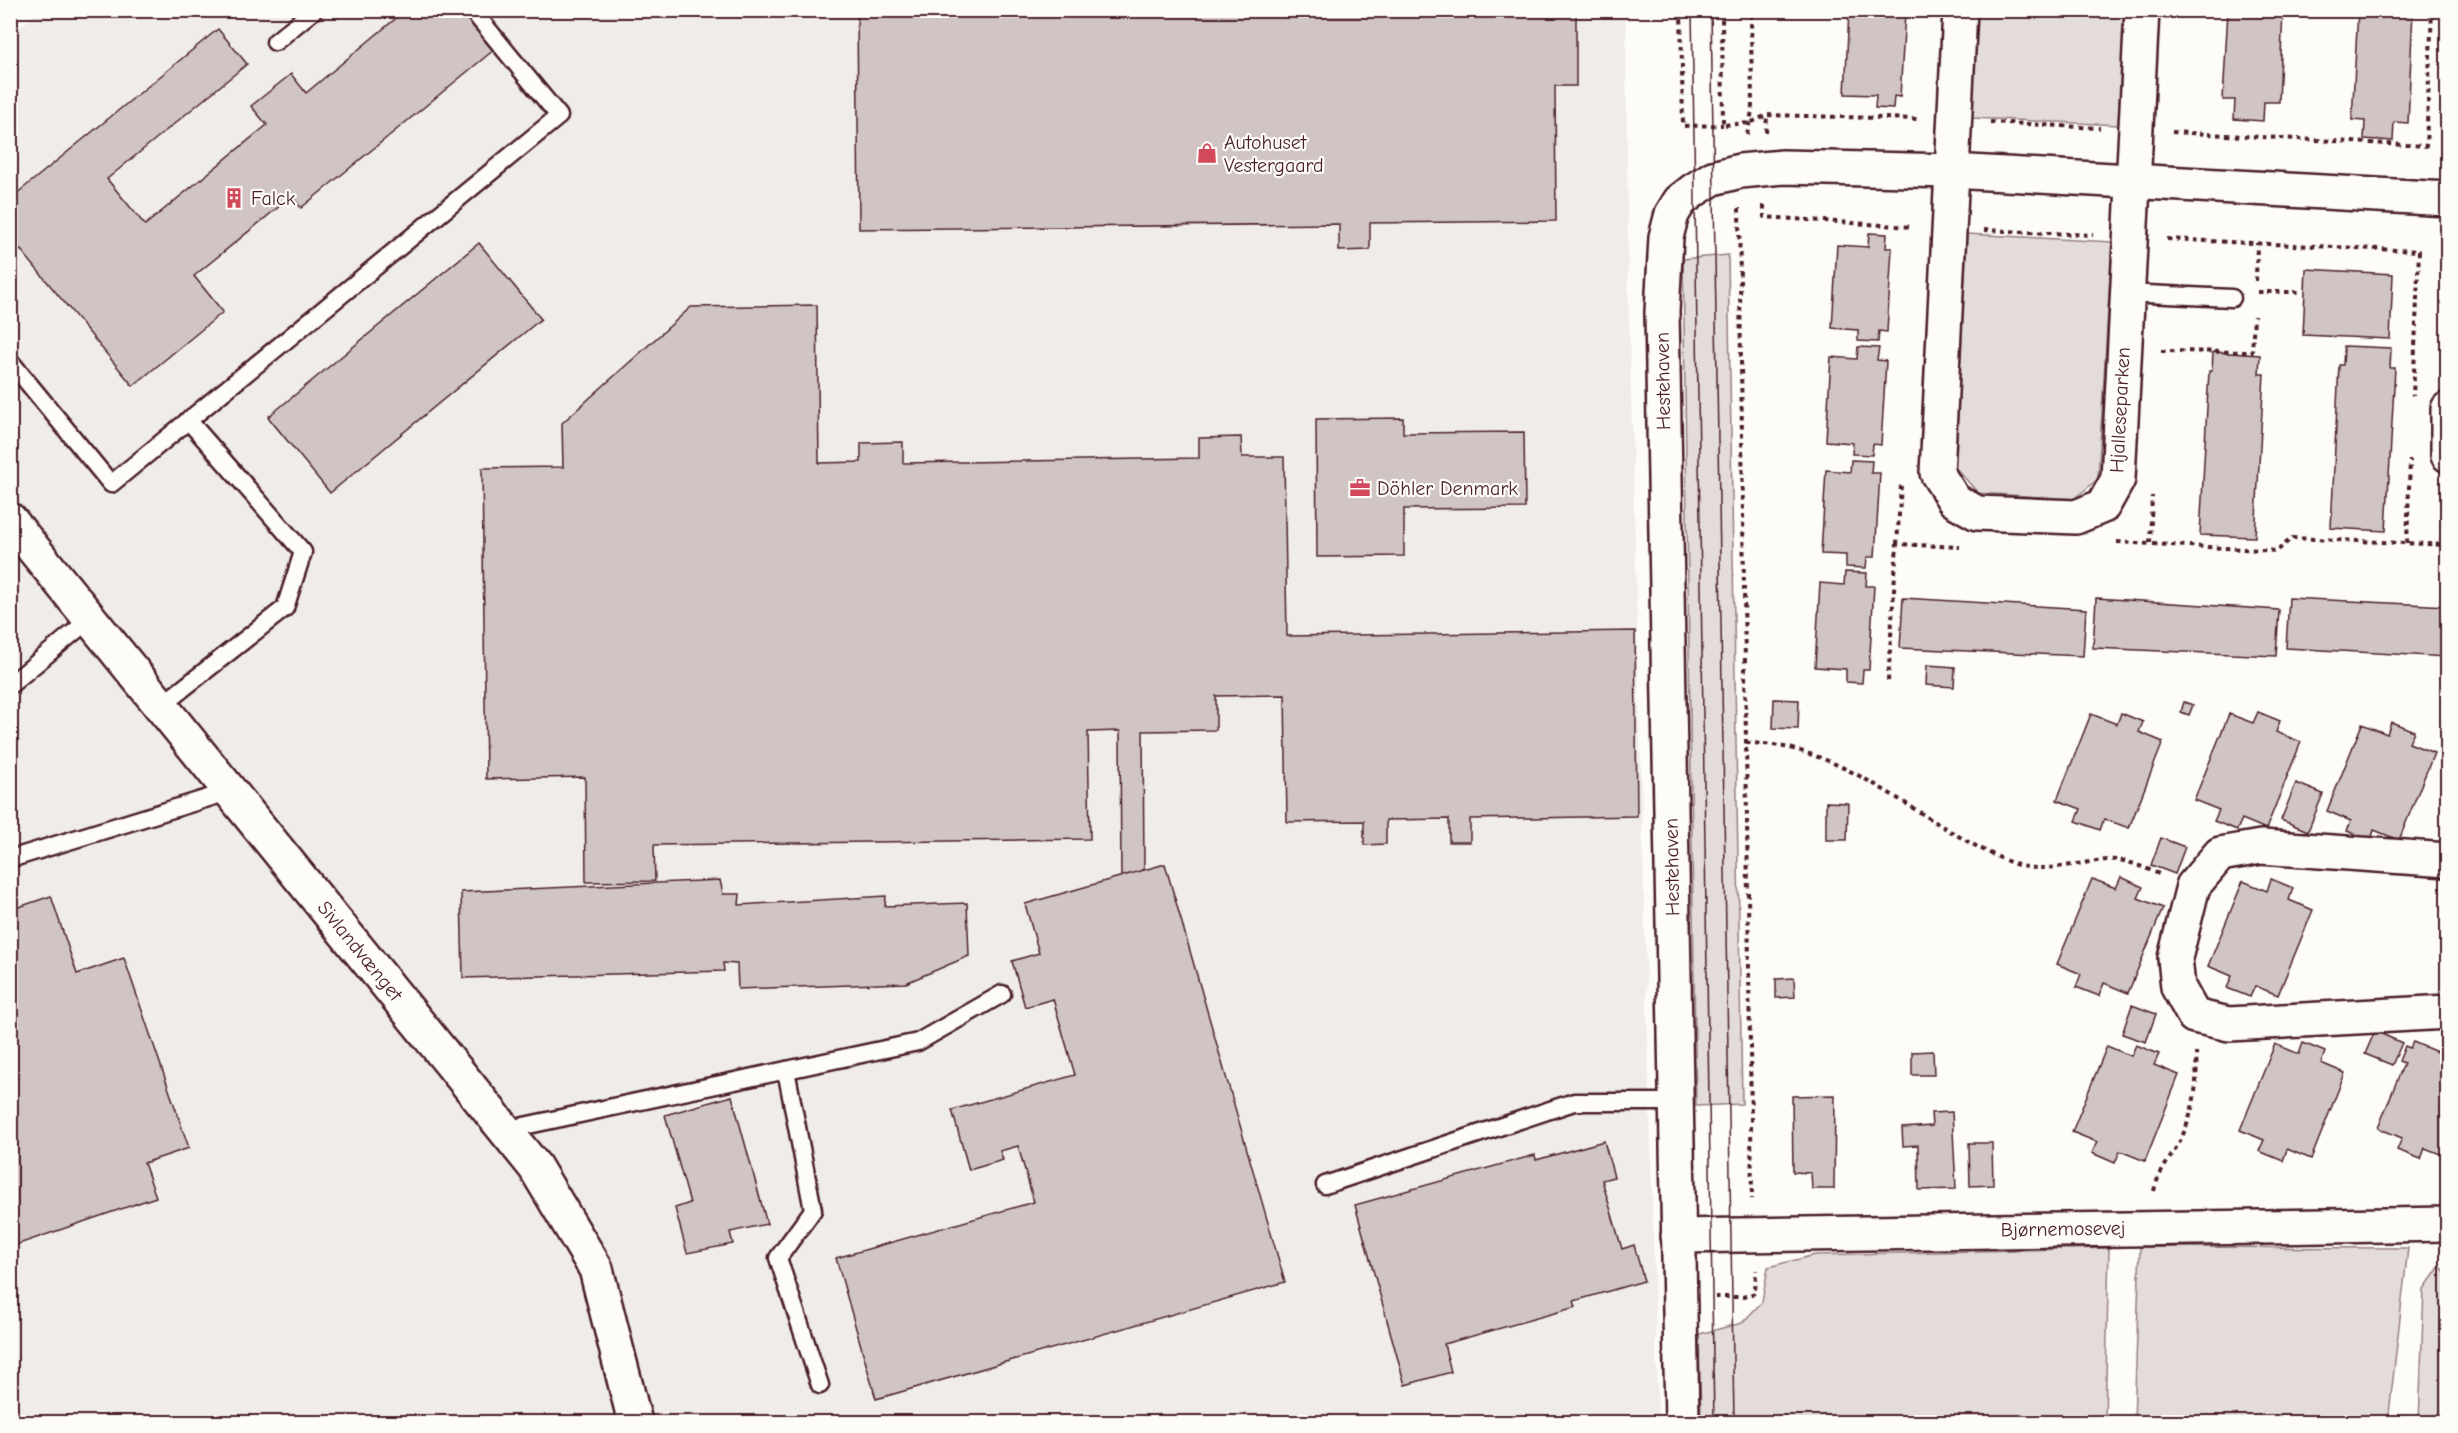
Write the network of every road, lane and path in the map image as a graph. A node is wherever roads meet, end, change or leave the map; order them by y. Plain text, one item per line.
1 (314, 10) edge
2 (472, 10) edge
3 (1680, 10) edge
4 (1722, 10) edge
5 (1751, 10) edge
6 (1960, 10) edge
7 (2142, 10) edge
8 (2432, 10) edge
9 (275, 42) dead end
10 (1922, 108) dead end
11 (1767, 115) junction
12 (1955, 120) junction
13 (1750, 123) junction
14 (1723, 125) junction
15 (2135, 130) junction
16 (1753, 169) junction
17 (1952, 171) junction
18 (2133, 181) junction
19 (2448, 199) edge
20 (1913, 239) dead end
21 (2299, 292) dead end
22 (2126, 293) junction
23 (2232, 298) joint
24 (2157, 351) dead end
25 (2252, 352) dead end
26 (10, 362) edge
27 (2448, 409) edge
28 (189, 420) junction
29 (2448, 454) edge
30 (1901, 473) dead end
31 (10, 520) edge
32 (2107, 542) dead end
33 (1898, 544) junction
34 (2448, 545) edge
35 (1971, 547) dead end
36 (91, 618) junction
37 (1888, 681) dead end
38 (10, 685) edge
39 (162, 705) junction
40 (1746, 743) junction
41 (231, 791) junction
42 (10, 859) edge
43 (2448, 860) edge
44 (2193, 886) junction
45 (1002, 994) dead end
46 (2448, 1012) edge
47 (2194, 1016) junction
48 (786, 1070) junction
49 (1676, 1102) junction
50 (505, 1130) junction
51 (1325, 1185) dead end
52 (2448, 1224) edge
53 (2146, 1227) junction
54 (1753, 1235) junction
55 (1678, 1236) junction
56 (1679, 1296) junction
57 (820, 1385) dead end
58 (635, 1422) edge
59 (1682, 1422) edge

1 - 9 lane
2 - 28 lane
3 - 14 path
4 - 14 path
5 - 13 path
6 - 12 street, Hjalleseparken
7 - 15 street, Hjalleseparken
8 - 15 path
10 - 11 path
11 - 13 path
11 - 16 path
12 - 15 path
12 - 17 street, Hjalleseparken
13 - 14 path
13 - 16 path
15 - 18 street, Hjalleseparken
16 - 17 street
16 - 20 path
16 - 40 path
16 - 49 street, Hestehaven
17 - 18 street
17 - 22 street, Hjalleseparken
18 - 19 street
18 - 22 street, Hjalleseparken
21 - 23 path
22 - 23 lane
24 - 25 path
26 - 28 lane
27 - 29 street
28 - 39 lane
30 - 33 path
31 - 36 street, Sivlandvænget
32 - 34 path
33 - 35 path
33 - 37 path
36 - 38 lane
36 - 39 street, Sivlandvænget
39 - 41 street, Sivlandvænget
40 - 44 path
40 - 54 path
41 - 42 lane
41 - 50 street, Sivlandvænget
43 - 44 street
44 - 47 street
45 - 48 lane
46 - 47 street
47 - 53 path
48 - 50 lane
48 - 57 lane
49 - 51 lane
49 - 55 street, Hestehaven
50 - 58 street, Sivlandvænget
52 - 53 street, Bjørnemosevej
53 - 54 street, Bjørnemosevej
54 - 55 street, Bjørnemosevej
54 - 56 path
55 - 56 street, Hestehaven
56 - 59 street, Hestehaven

